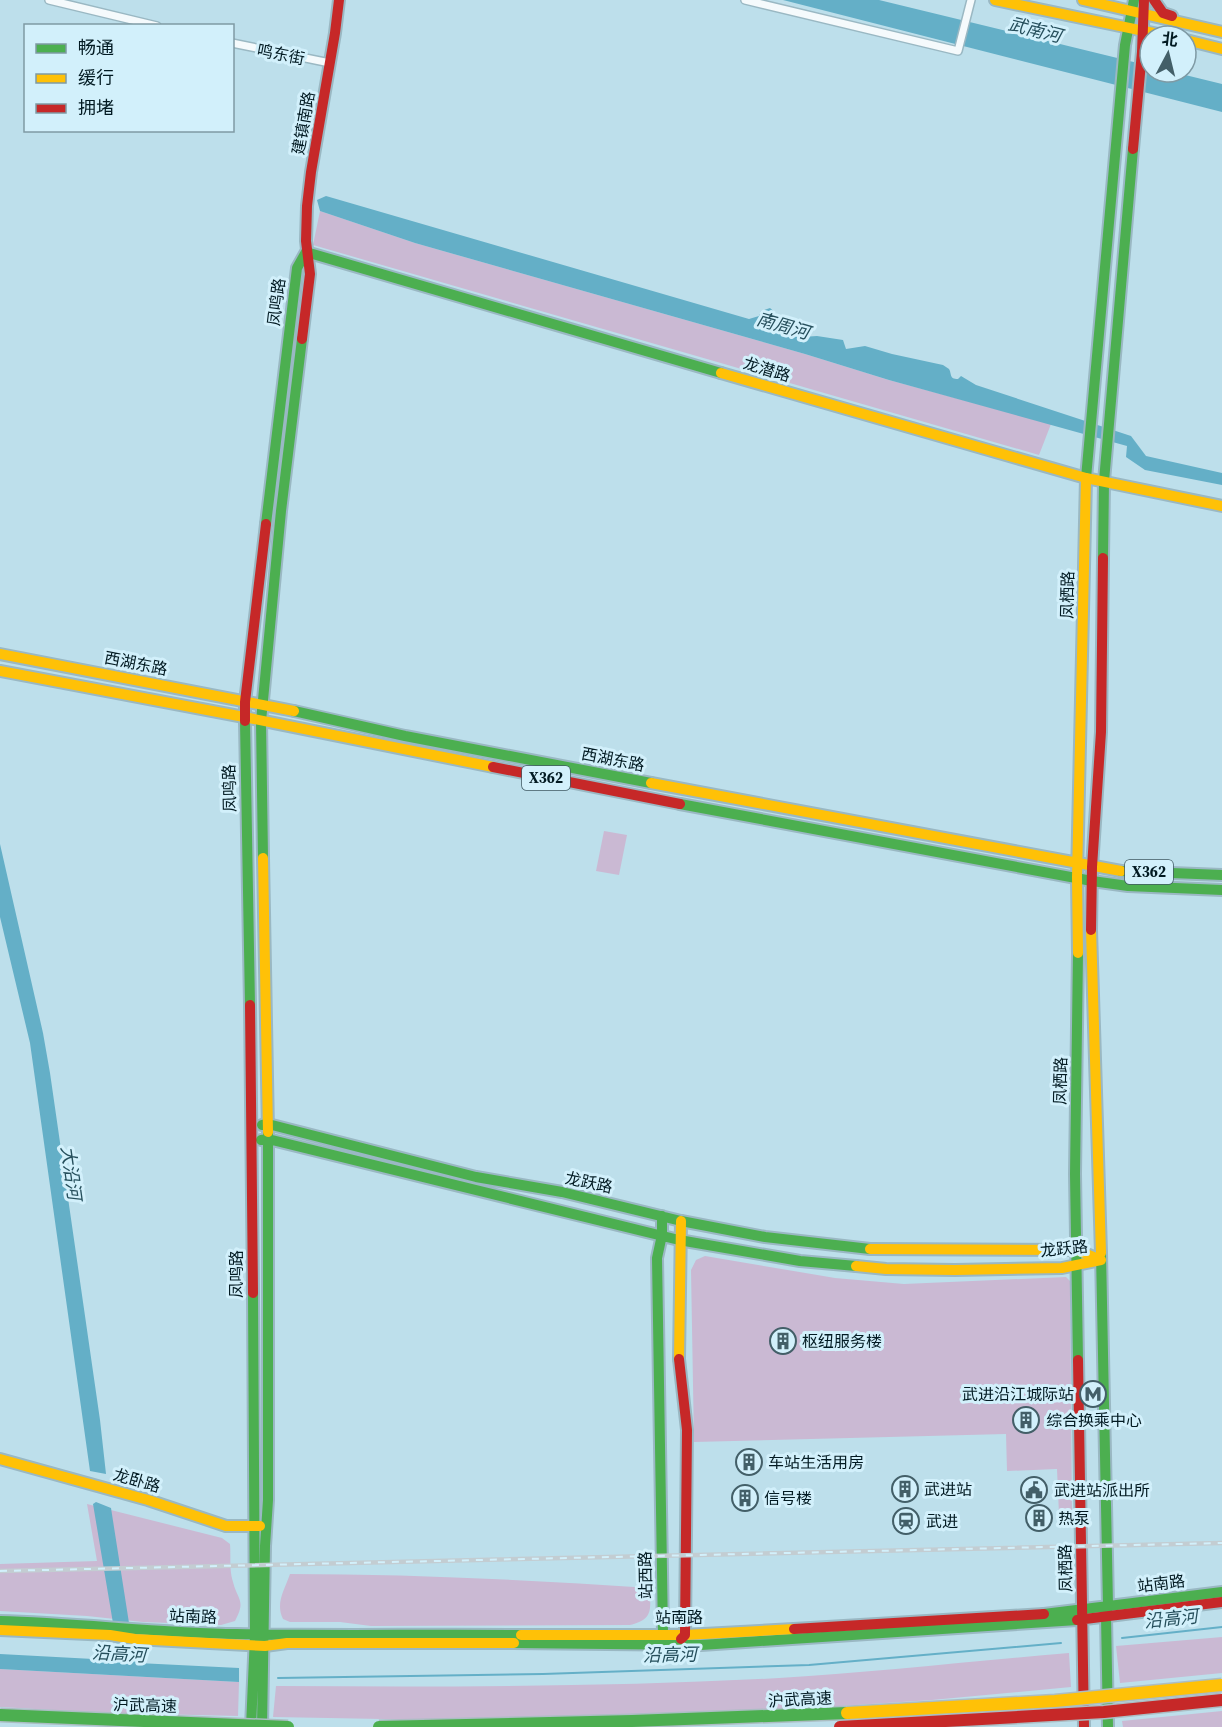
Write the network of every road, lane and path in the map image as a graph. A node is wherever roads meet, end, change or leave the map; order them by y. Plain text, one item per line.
1 (49, 0) edge
2 (339, 0) edge
3 (745, 0) edge
4 (972, 0) edge
5 (995, 0) edge
6 (1083, 0) edge
7 (1144, 0) edge
8 (1154, 0) edge
9 (1137, 8) edge
10 (149, 24) edge
11 (1141, 24) edge
12 (1190, 24) edge
13 (1192, 24) edge
14 (1198, 26) edge
15 (1128, 27) junction
16 (1138, 29) edge
17 (1222, 32) edge
18 (234, 43) edge
19 (1198, 43) edge
20 (1222, 49) edge
21 (330, 63) junction
22 (1139, 84) edge
23 (306, 252) junction
24 (1086, 478) junction
25 (1104, 481) junction
26 (1222, 506) edge
27 (0, 654) edge
28 (0, 671) edge
29 (245, 702) junction
30 (262, 704) junction
31 (244, 717) junction
32 (261, 721) junction
33 (1078, 863) junction
34 (1092, 867) junction
35 (1222, 874) edge
36 (1077, 877) junction
37 (1092, 881) junction
38 (1222, 890) edge
39 (268, 1124) junction
40 (252, 1125) junction
41 (268, 1140) junction
42 (252, 1141) junction
43 (662, 1216) junction
44 (681, 1221) junction
45 (662, 1235) junction
46 (679, 1240) junction
47 (1077, 1250) junction
48 (1101, 1260) junction
49 (1077, 1266) junction
50 (0, 1459) edge
51 (260, 1526) junction
52 (1222, 1592) edge
53 (1222, 1602) edge
54 (1107, 1611) junction
55 (1083, 1615) junction
56 (0, 1621) edge
57 (0, 1630) edge
58 (109, 1631) junction
59 (663, 1634) junction
60 (685, 1635) junction
61 (260, 1640) junction
62 (674, 1644) junction
63 (1222, 1685) edge
64 (1222, 1700) edge
65 (0, 1715) edge
66 (251, 1727) edge
67 (262, 1727) edge
68 (288, 1727) edge
69 (379, 1727) edge
70 (840, 1727) edge
71 (1084, 1727) edge
72 (1108, 1727) edge

1 - 10 street
2 - 21 main road, 建镇南路
3 - 4 street
5 - 15 main road
6 - 9 main road
7 - 9 main road
8 - 13 main road
9 - 11 main road
9 - 12 main road
9 - 15 main road
14 - 17 main road
15 - 16 main road
15 - 24 main road, 凤栖路
18 - 21 street, 鸣东街
19 - 20 main road
21 - 23 main road, 建镇南路
22 - 25 main road
23 - 24 main road, 龙潜路
23 - 29 main road, 凤鸣路
23 - 30 main road, 凤鸣路
24 - 25 main road, 龙潜路
24 - 33 main road, 凤栖路
25 - 26 main road, 龙潜路
25 - 34 main road
27 - 29 main road, 西湖东路 / X362
28 - 31 main road, 西湖东路 / X362
29 - 30 main road, 西湖东路 / X362
29 - 31 main road, 凤鸣路
30 - 32 main road, 凤鸣路
30 - 33 main road, 西湖东路 / X362
31 - 32 main road, 西湖东路 / X362
31 - 40 main road, 凤鸣路
32 - 36 main road, 西湖东路 / X362
32 - 39 main road, 凤鸣路
33 - 34 main road, 西湖东路 / X362
33 - 36 main road, 凤栖路
34 - 35 main road, 西湖东路 / X362
34 - 37 main road
36 - 37 main road, 西湖东路 / X362
36 - 47 main road, 凤栖路
37 - 38 main road, 西湖东路 / X362
37 - 48 main road
39 - 40 main road, 龙跃路
39 - 41 main road, 凤鸣路
39 - 43 main road, 龙跃路
40 - 42 main road, 凤鸣路
41 - 42 main road, 龙跃路
41 - 45 main road, 龙跃路
41 - 51 main road, 凤鸣路
42 - 51 main road, 凤鸣路
43 - 44 main road, 龙跃路
43 - 45 main road, 站西路
44 - 46 main road
44 - 47 main road, 龙跃路
45 - 46 main road, 龙跃路
45 - 59 main road, 站西路
46 - 49 main road, 龙跃路
46 - 60 main road
47 - 48 main road, 龙跃路
47 - 49 main road, 凤栖路
48 - 49 main road, 龙跃路
48 - 54 main road
49 - 55 main road, 凤栖路
50 - 51 main road, 龙卧路
51 - 61 main road, 凤鸣路
52 - 54 main road, 站南路
53 - 54 main road, 站南路
54 - 55 main road, 站南路
54 - 72 main road
55 - 60 main road, 站南路
55 - 62 main road, 站南路
55 - 71 main road, 凤栖路
56 - 58 main road
57 - 58 main road
58 - 61 main road, 站南路
59 - 60 main road, 站南路
59 - 61 main road, 站南路
59 - 62 main road
60 - 62 main road
61 - 62 main road, 站南路
61 - 66 main road, 凤鸣路
61 - 67 main road, 凤鸣路
63 - 69 main road, 沪武高速, bridge
64 - 70 main road, 沪武高速, bridge
65 - 68 main road, 沪武高速, bridge

